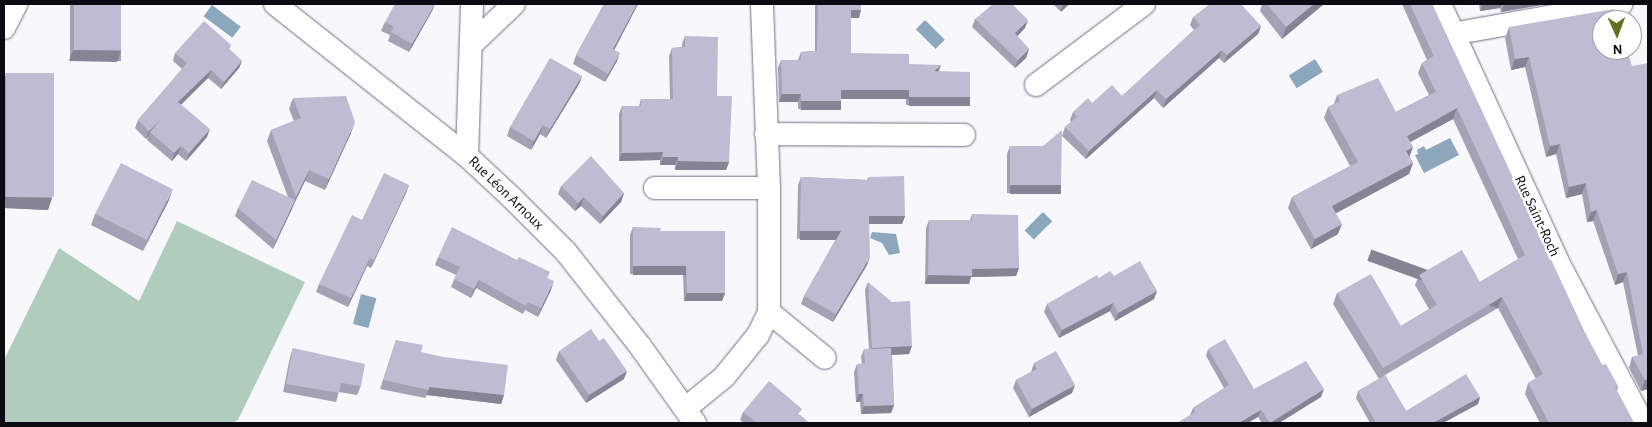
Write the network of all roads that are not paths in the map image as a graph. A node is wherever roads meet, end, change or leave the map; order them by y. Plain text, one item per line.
1 (16, 4) edge
2 (275, 4) edge
3 (472, 4) edge
4 (514, 4) edge
5 (762, 4) edge
6 (1144, 4) edge
7 (1440, 4) edge
8 (1621, 4) edge
9 (4, 28) edge
10 (1452, 34) junction
11 (471, 45) junction
12 (1036, 85) dead end
13 (766, 134) junction
14 (964, 135) dead end
15 (467, 156) junction
16 (655, 188) dead end
17 (769, 188) junction
18 (769, 312) junction
19 (825, 358) dead end
20 (690, 415) edge
21 (1643, 423) edge

1 - 9 street
2 - 15 street, Rue Léon Arnoux
3 - 11 street
4 - 11 street
5 - 13 street
6 - 12 street
7 - 10 street, Rue Saint-Roch
8 - 10 street
10 - 21 street, Rue Saint-Roch
11 - 15 street
13 - 14 street
13 - 17 street
15 - 20 street, Rue Léon Arnoux
16 - 17 street
17 - 18 street
18 - 19 street
18 - 20 street

